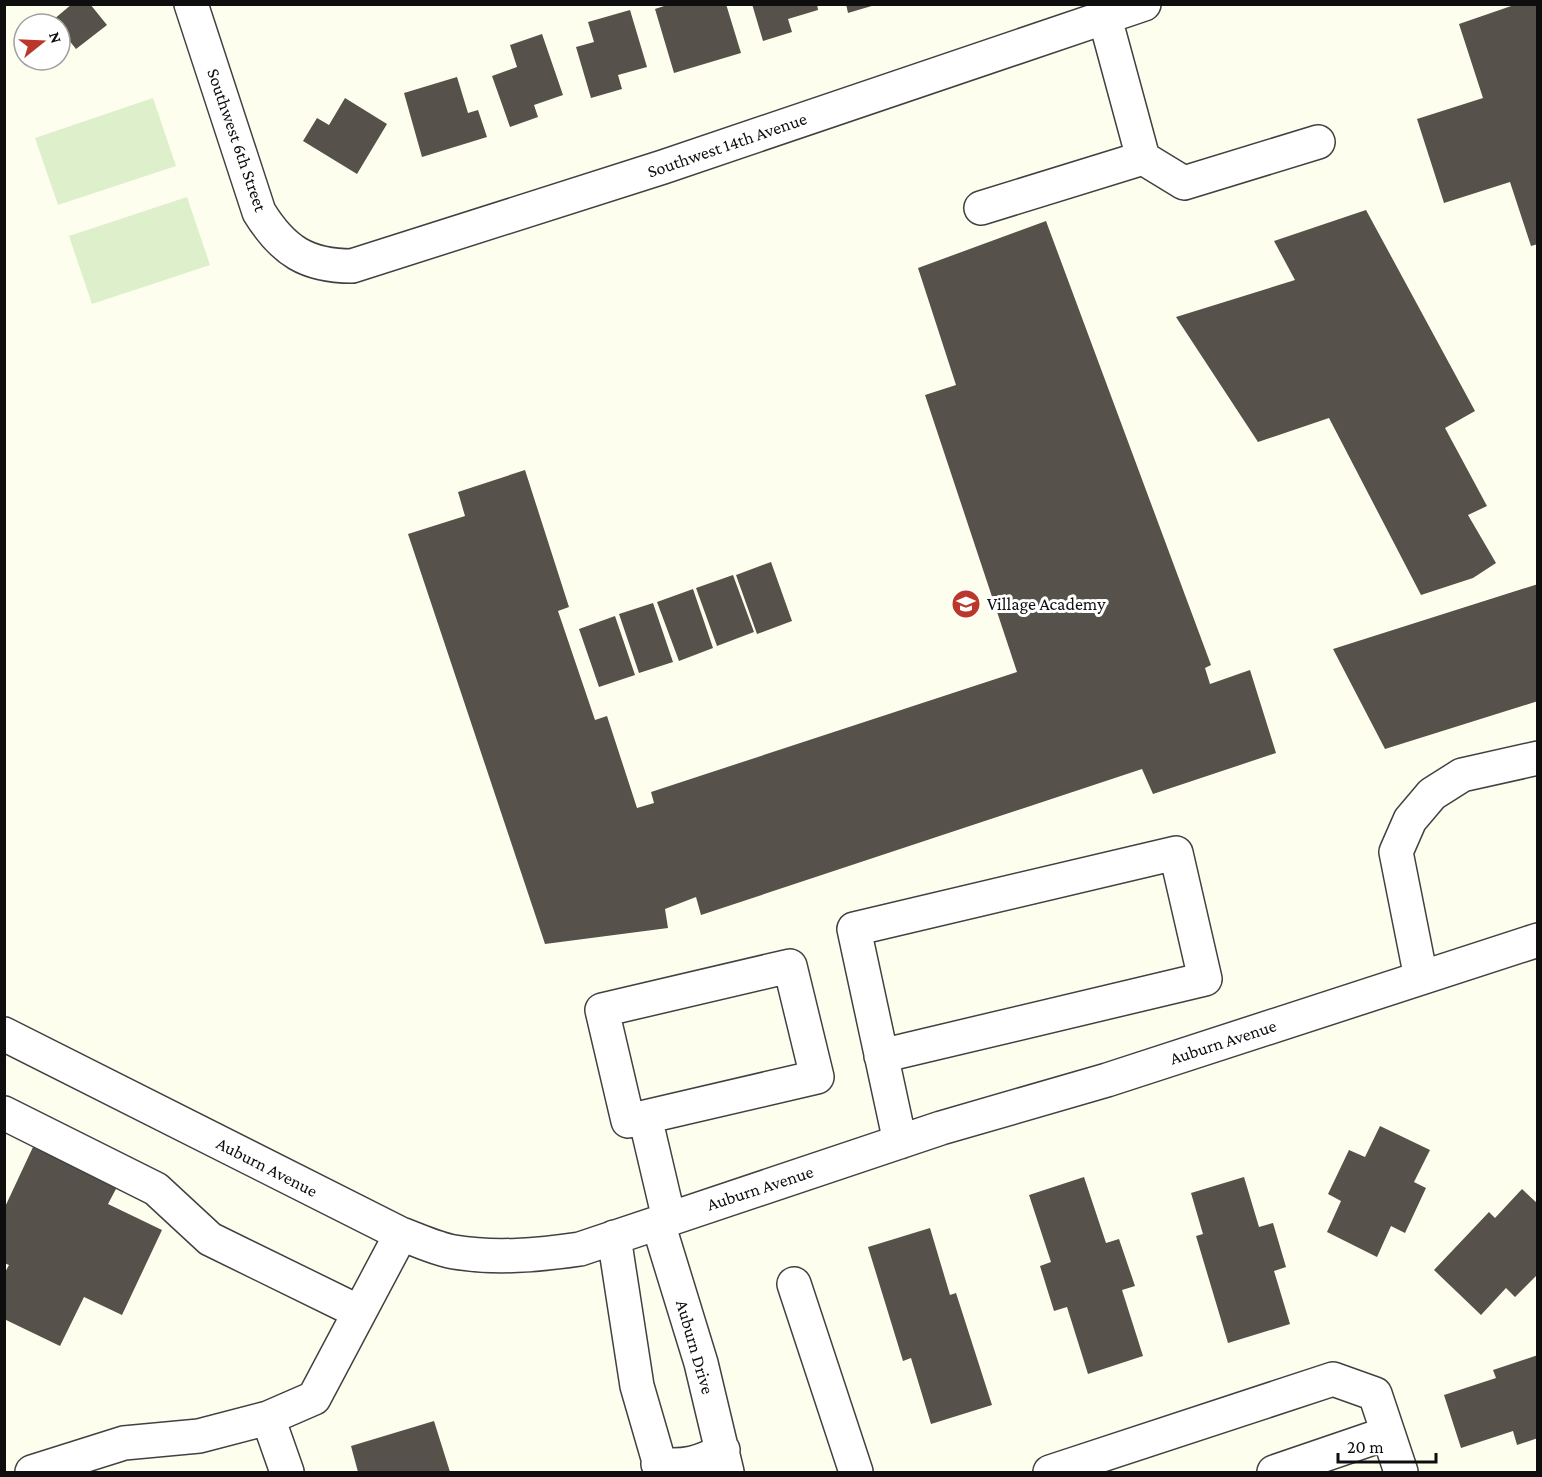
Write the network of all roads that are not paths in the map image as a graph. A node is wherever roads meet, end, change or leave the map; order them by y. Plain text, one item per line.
1 (192, 4) edge
2 (1144, 4) edge
3 (1105, 18) junction
4 (1318, 142) dead end
5 (1143, 158) junction
6 (981, 208) dead end
7 (307, 259) joint
8 (1538, 758) edge
9 (1538, 940) edge
10 (1421, 978) junction
11 (4, 1034) edge
12 (881, 1056) junction
13 (4, 1113) edge
14 (645, 1117) junction
15 (900, 1142) junction
16 (663, 1221) junction
17 (401, 1234) junction
18 (614, 1237) junction
19 (794, 1284) dead end
20 (359, 1312) junction
21 (268, 1418) junction
22 (1388, 1433) junction
23 (725, 1461) edge
24 (1121, 1461) edge
25 (1324, 1465) edge
26 (660, 1468) edge
27 (32, 1473) edge
28 (287, 1473) edge
29 (856, 1473) edge
30 (1050, 1473) edge
31 (1274, 1473) edge
32 (1401, 1473) edge

1 - 7 street, Southwest 6th Street
2 - 3 street, Southwest 14th Avenue
3 - 5 street
3 - 7 street, Southwest 14th Avenue
4 - 5 street
5 - 6 street
8 - 10 street
9 - 10 street, Auburn Avenue
10 - 15 street, Auburn Avenue
11 - 17 street, Auburn Avenue
12 - 12 street
12 - 15 street
13 - 20 street
14 - 14 street
14 - 16 street, Auburn Drive
15 - 16 street, Auburn Avenue
16 - 18 street, Auburn Avenue
16 - 23 street, Auburn Drive
17 - 18 street, Auburn Avenue
17 - 20 street
18 - 26 street
19 - 29 street
20 - 21 street
21 - 27 street
21 - 28 street
22 - 24 street
22 - 25 street
22 - 32 street
23 - 26 street
24 - 30 street
25 - 31 street

